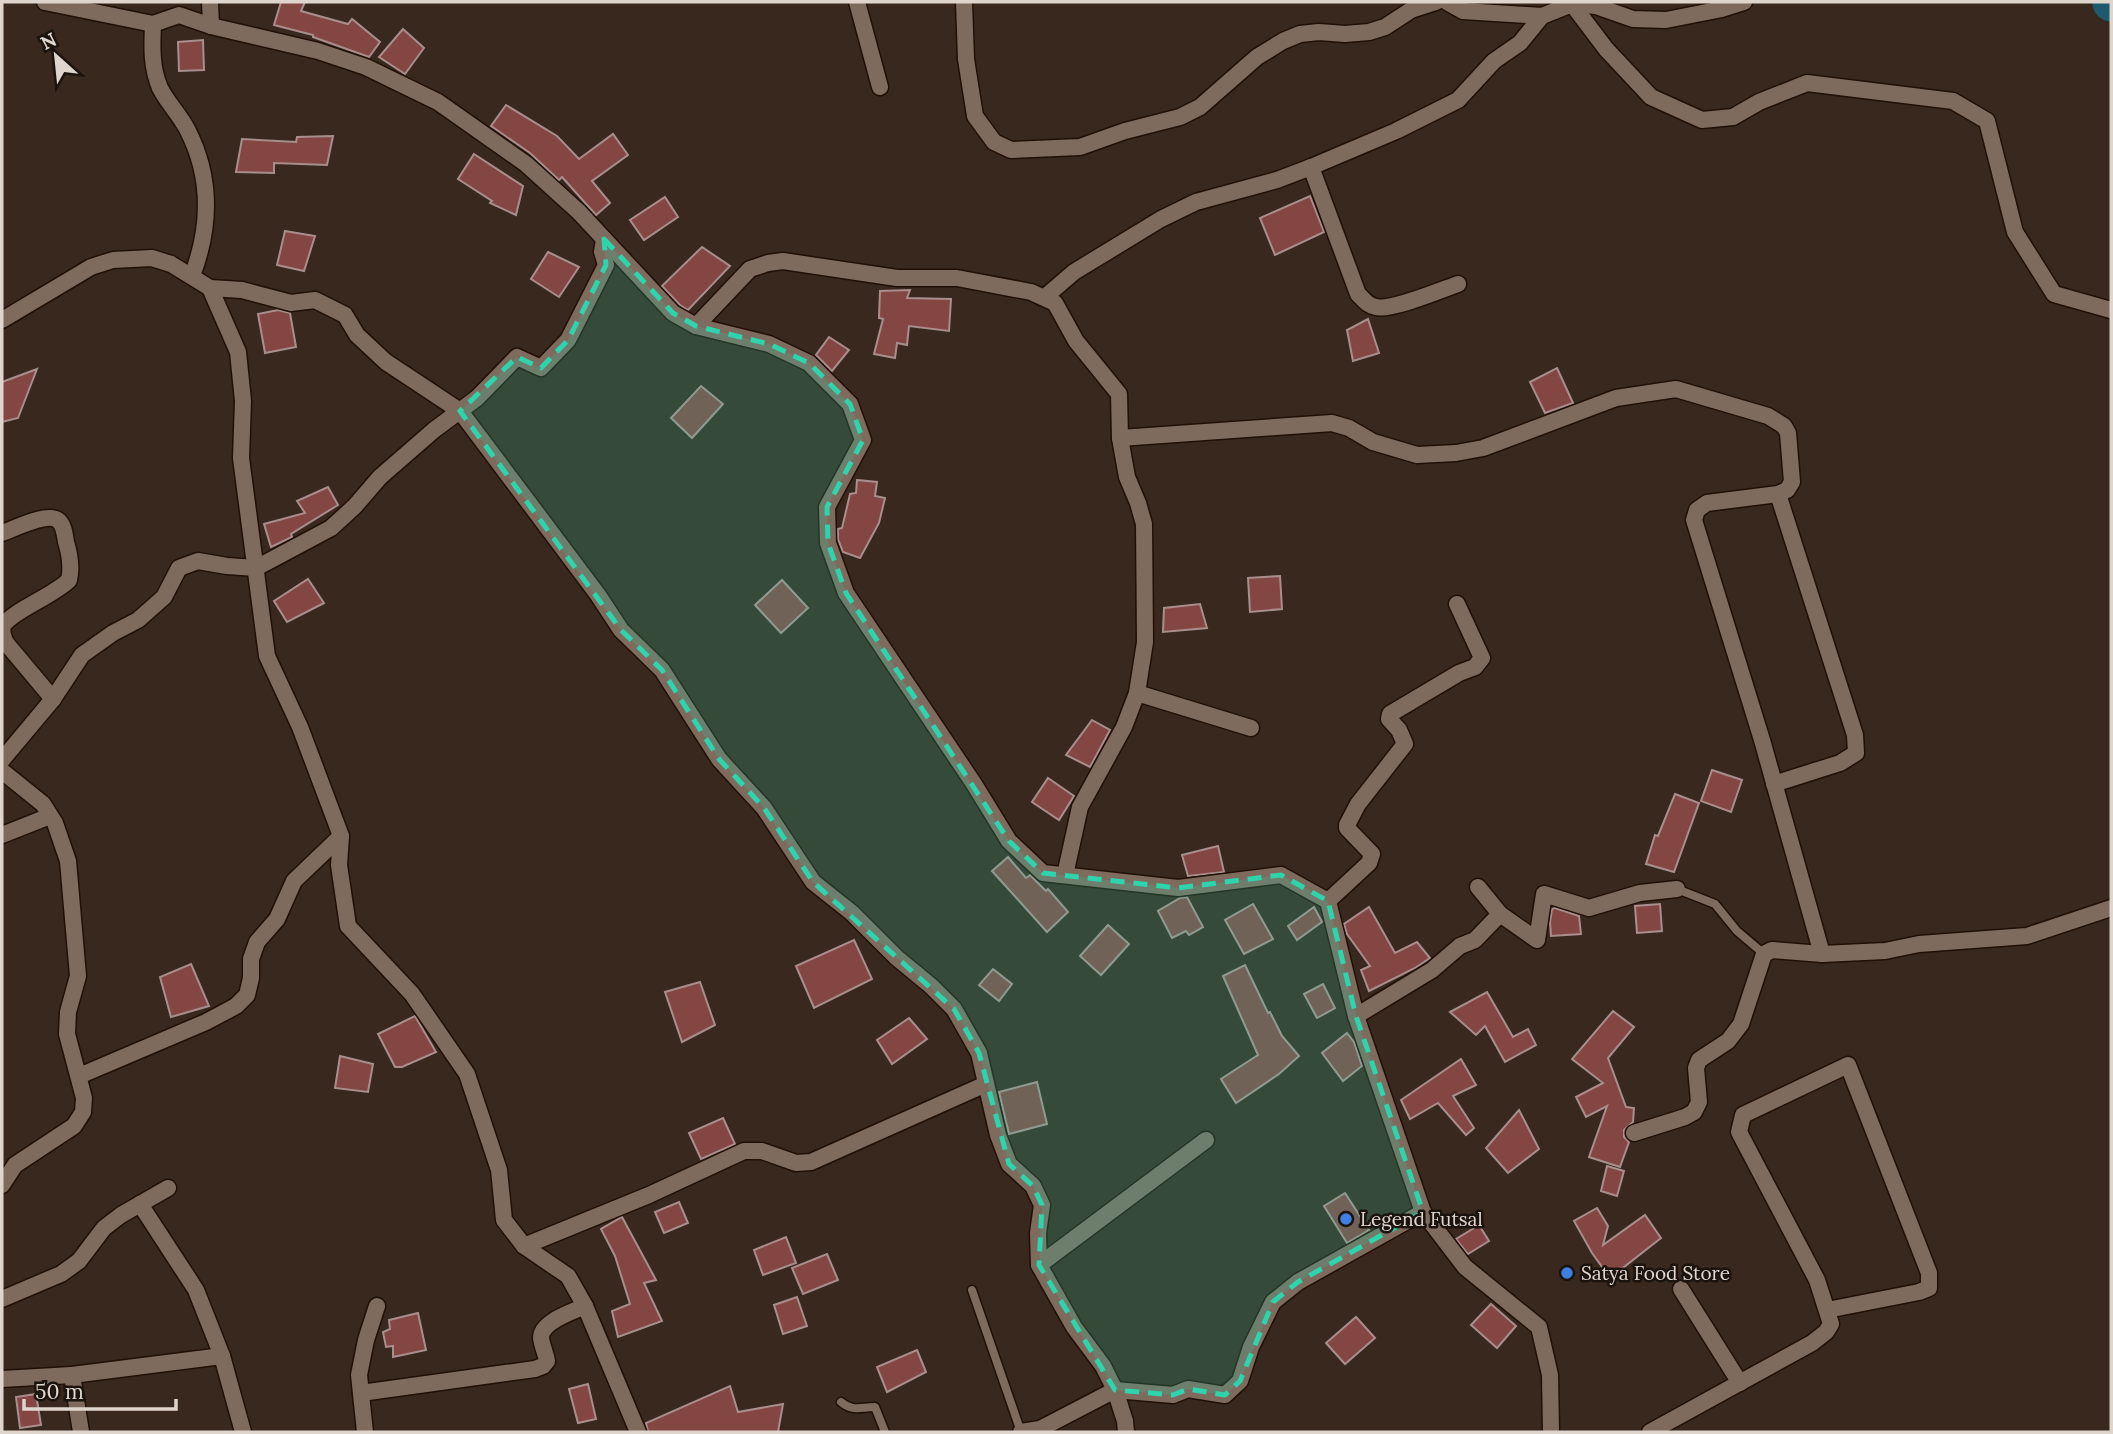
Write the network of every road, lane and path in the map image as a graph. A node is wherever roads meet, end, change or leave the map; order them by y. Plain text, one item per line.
1 (45, 2) edge
2 (211, 2) edge
3 (857, 2) edge
4 (964, 2) edge
5 (1436, 2) edge
6 (1447, 2) edge
7 (1744, 2) edge
8 (1572, 4) junction
9 (1542, 16) junction
10 (153, 24) junction
11 (211, 26) junction
12 (880, 87) dead end
13 (1311, 167) junction
14 (604, 239) junction
15 (192, 276) junction
16 (1458, 284) dead end
17 (210, 288) junction
18 (1045, 298) junction
19 (2111, 310) edge
20 (2, 320) edge
21 (696, 326) junction
22 (460, 411) junction
23 (1120, 438) junction
24 (1778, 494) junction
25 (2, 533) edge
26 (256, 568) junction
27 (1457, 604) dead end
28 (1137, 693) junction
29 (53, 699) junction
30 (1251, 728) dead end
31 (2, 760) edge
32 (2, 771) edge
33 (1774, 784) junction
34 (50, 816) junction
35 (2, 835) edge
36 (341, 836) junction
37 (1065, 875) junction
38 (1478, 887) dead end
39 (1677, 888) joint
40 (1328, 901) junction
41 (2111, 908) edge
42 (1500, 914) junction
43 (1764, 954) junction
44 (1822, 954) junction
45 (1356, 1016) junction
46 (79, 1076) junction
47 (986, 1084) junction
48 (1634, 1133) dead end
49 (1206, 1140) dead end
50 (2, 1185) edge
51 (168, 1188) dead end
52 (140, 1204) junction
53 (1423, 1212) junction
54 (524, 1246) junction
55 (1039, 1265) junction
56 (1681, 1289) dead end
57 (972, 1290) dead end
58 (2, 1299) edge
59 (377, 1306) dead end
60 (585, 1306) junction
61 (1827, 1310) junction
62 (222, 1356) junction
63 (72, 1375) junction
64 (2, 1379) edge
65 (1740, 1383) junction
66 (1115, 1390) junction
67 (360, 1393) junction
68 (841, 1402) dead end
69 (81, 1432) edge
70 (243, 1432) edge
71 (366, 1432) edge
72 (638, 1432) edge
73 (886, 1432) edge
74 (1021, 1432) edge
75 (1126, 1432) edge
76 (1551, 1432) edge
77 (1650, 1432) edge

1 - 10 street
2 - 11 street
3 - 12 street
4 - 5 street
6 - 9 street
7 - 8 street
8 - 9 street
8 - 19 street
9 - 13 street
10 - 11 street
10 - 15 street
11 - 14 street
13 - 16 street
13 - 18 street
14 - 21 street
14 - 22 street
15 - 17 street
15 - 20 street
17 - 22 street
17 - 26 street
18 - 21 street
18 - 23 street
21 - 37 street
22 - 26 street
22 - 47 street
23 - 24 street
23 - 28 street
24 - 33 street
24 - 33 street
25 - 29 street
26 - 29 street
26 - 36 street
27 - 40 street
28 - 30 street
28 - 37 street
29 - 31 street
32 - 34 street
33 - 44 street
34 - 35 street
34 - 46 street
36 - 46 street
36 - 54 street
37 - 40 street
38 - 42 street
39 - 42 street
39 - 43 lane
40 - 45 street
41 - 44 street
42 - 45 street
43 - 44 street
43 - 48 street
45 - 53 street
46 - 50 street
47 - 54 street
47 - 55 street
49 - 55 street
51 - 52 street
52 - 58 street
52 - 62 street
53 - 66 street
53 - 76 street
54 - 60 street
55 - 66 street
56 - 65 street
57 - 74 lane
59 - 67 street
60 - 67 street
60 - 72 street
61 - 61 street
61 - 65 street
62 - 63 street
62 - 70 street
63 - 64 street
63 - 69 street
65 - 77 street
66 - 74 street
66 - 75 street
67 - 71 street
68 - 73 lane

